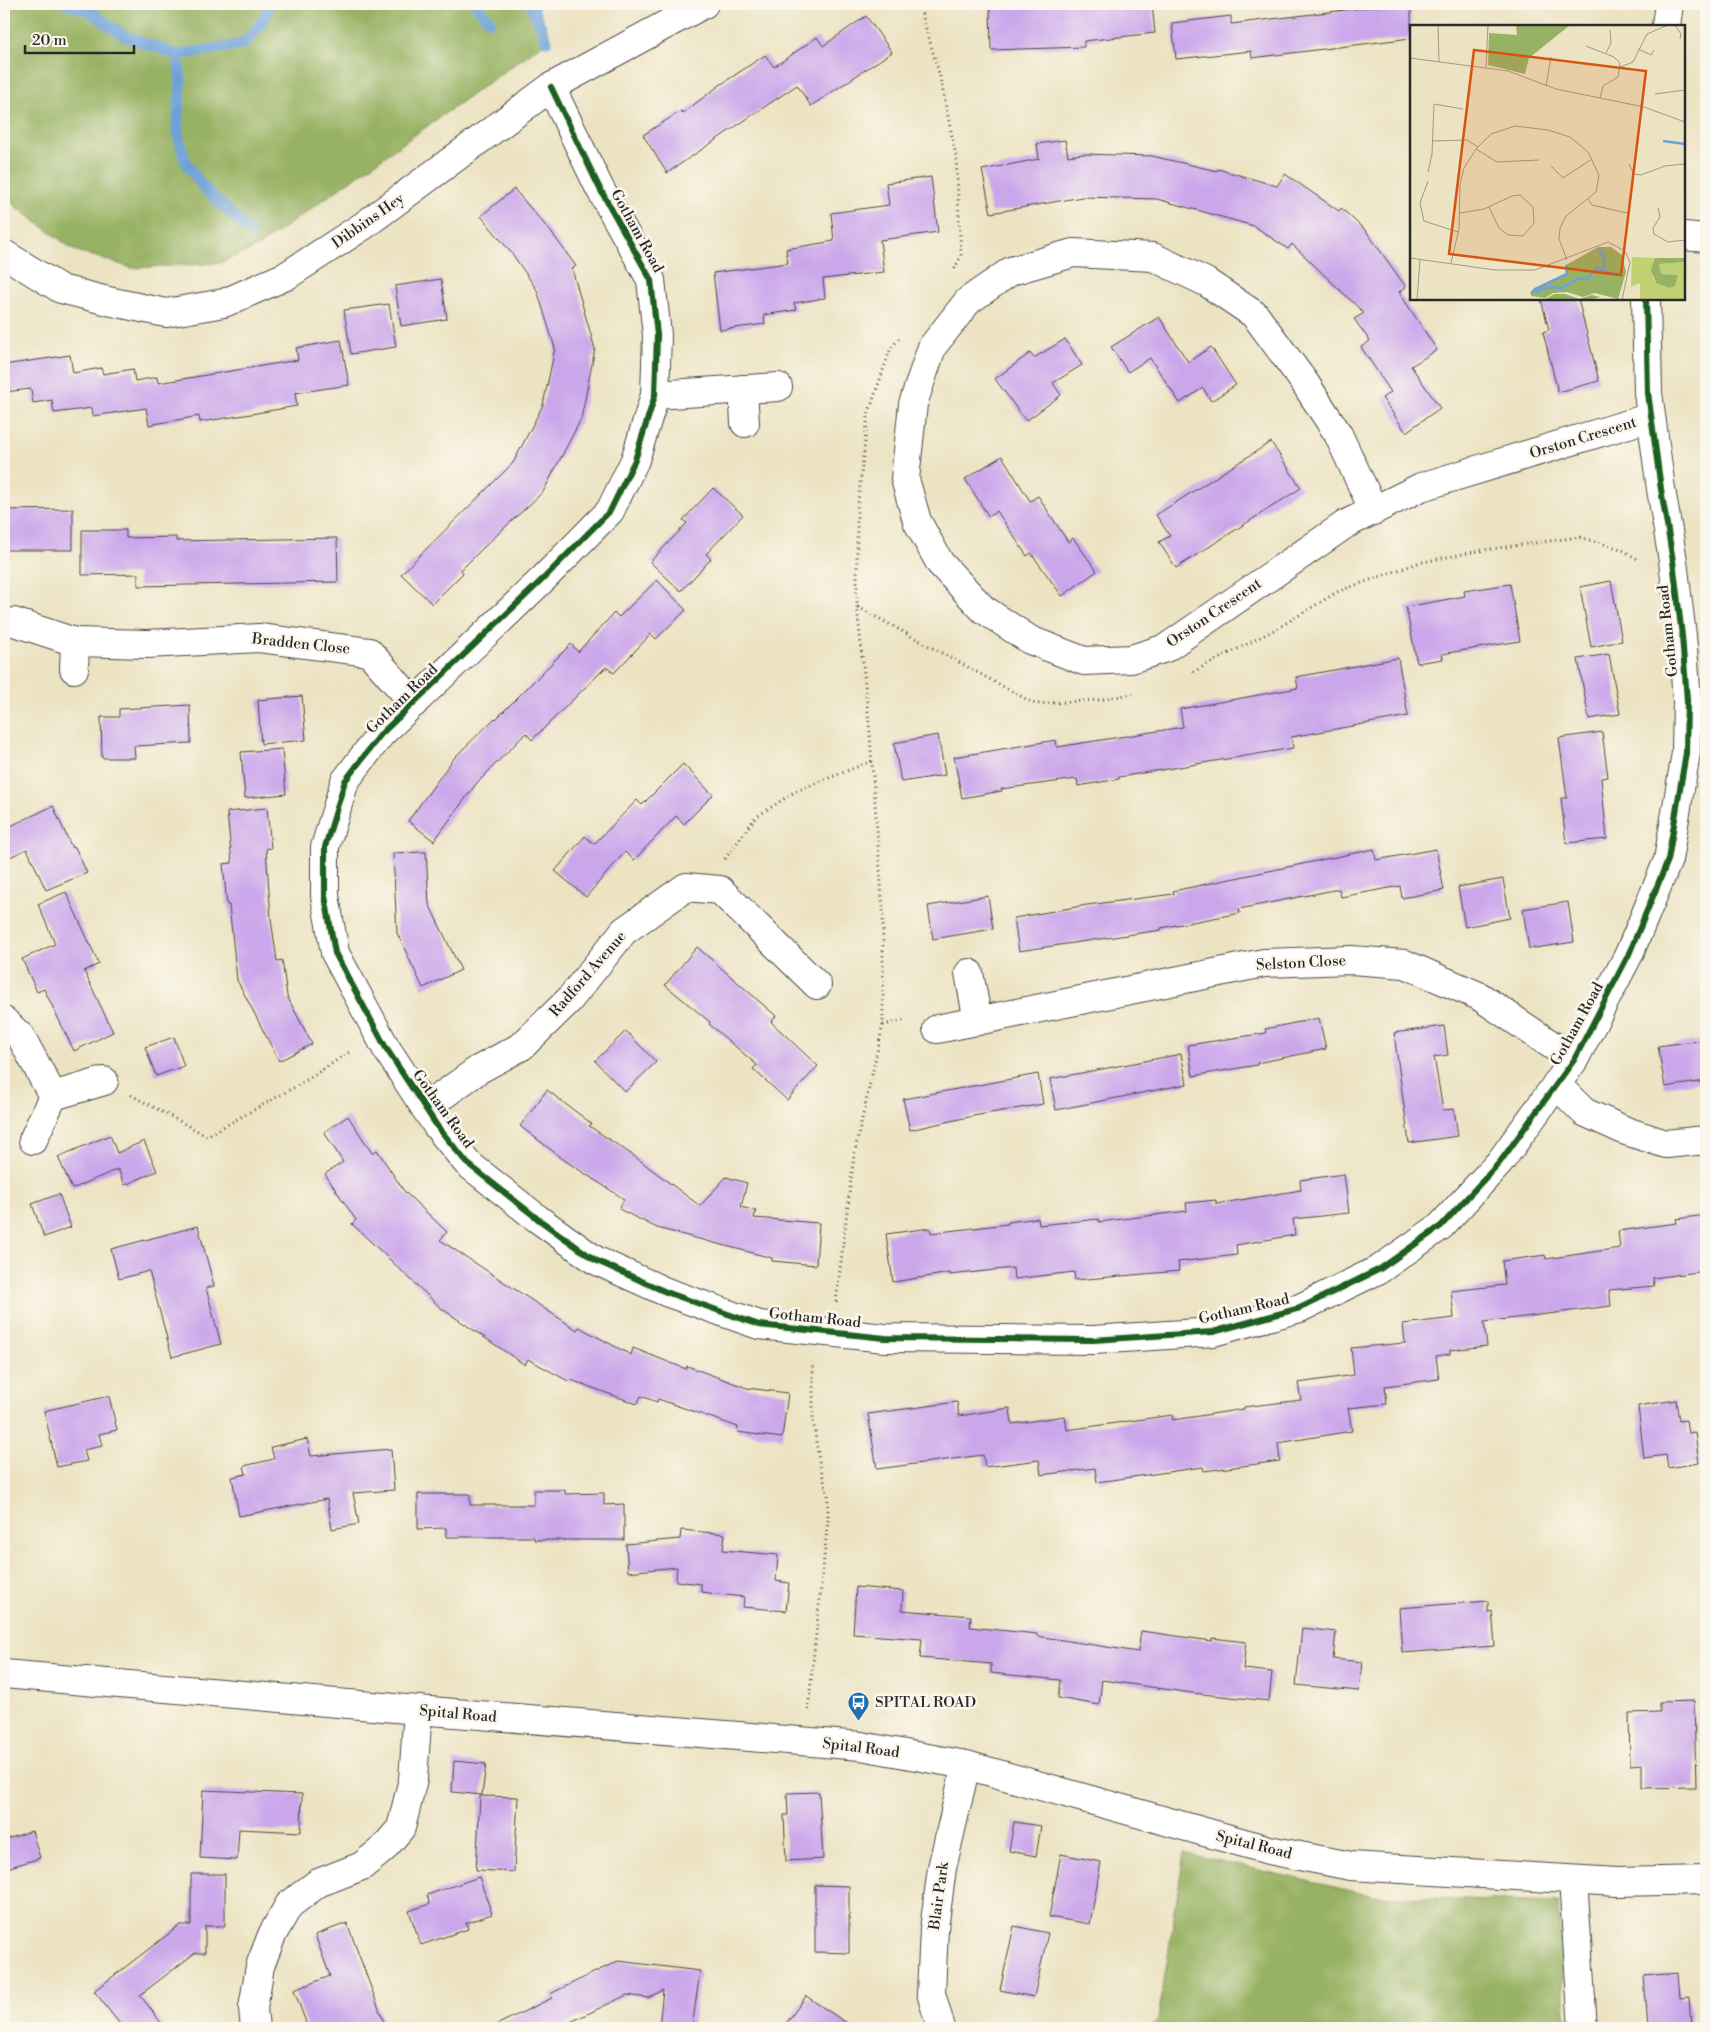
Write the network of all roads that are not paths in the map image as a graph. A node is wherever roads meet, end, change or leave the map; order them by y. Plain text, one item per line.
1 (704, 4) edge
2 (1669, 4) edge
3 (1666, 25) edge
4 (551, 87) junction
5 (1685, 236) edge
6 (1706, 238) edge
7 (4, 254) edge
8 (1646, 300) edge
9 (778, 387) dead end
10 (743, 389) junction
11 (655, 395) junction
12 (1651, 417) junction
13 (745, 423) dead end
14 (1374, 511) junction
15 (14, 622) dead end
16 (75, 642) junction
17 (74, 669) dead end
18 (414, 703) junction
19 (969, 973) dead end
20 (817, 985) dead end
21 (978, 1020) junction
22 (4, 1021) edge
23 (937, 1029) dead end
24 (1574, 1060) junction
25 (104, 1081) road end
26 (1556, 1084) junction
27 (52, 1096) junction
28 (425, 1108) junction
29 (33, 1140) dead end
30 (1706, 1140) edge
31 (4, 1674) edge
32 (418, 1710) junction
33 (966, 1765) junction
34 (1573, 1880) junction
35 (1706, 1880) edge
36 (255, 2028) edge
37 (941, 2028) edge
38 (1583, 2028) edge

1 - 4 street, Dibbins Hey
2 - 3 street
4 - 7 street, Dibbins Hey
4 - 11 street, Gotham Road
5 - 6 street
8 - 12 street, Gotham Road
9 - 10 street
10 - 11 street
10 - 13 street
11 - 18 street, Gotham Road
12 - 14 street, Orston Crescent
12 - 24 street, Gotham Road
14 - 14 street, Orston Crescent
15 - 16 street, Bradden Close
16 - 17 street
16 - 18 street, Bradden Close
18 - 28 street, Gotham Road
19 - 21 street
20 - 28 street, Radford Avenue
21 - 23 street, Selston Close
21 - 24 street, Selston Close
22 - 27 street
24 - 26 street, Gotham Road
25 - 27 street
26 - 28 street, Gotham Road
26 - 30 street
27 - 29 street
31 - 32 street, Spital Road
32 - 33 street, Spital Road
32 - 36 street
33 - 34 street, Spital Road
33 - 37 street, Blair Park
34 - 35 street, Spital Road
34 - 38 street

